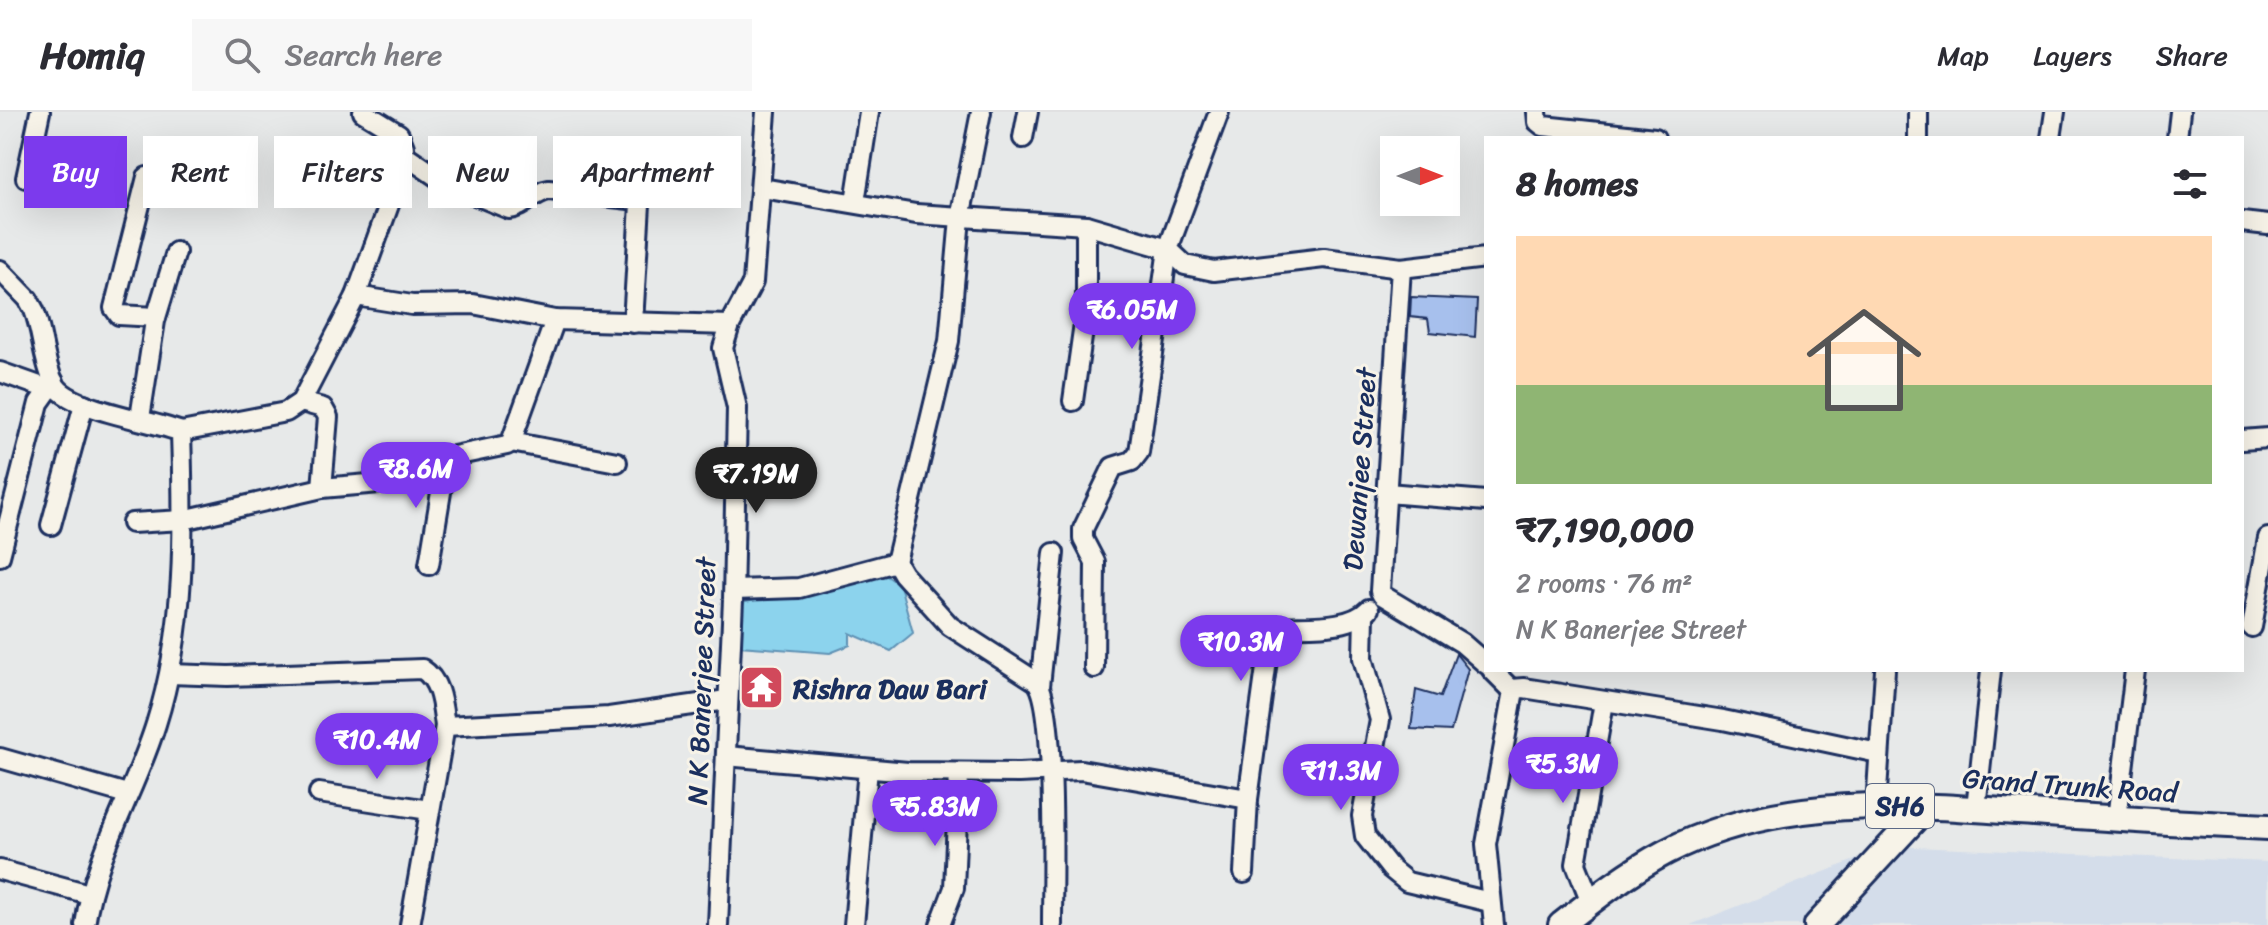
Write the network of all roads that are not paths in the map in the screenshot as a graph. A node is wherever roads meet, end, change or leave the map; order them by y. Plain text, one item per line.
1 (40, 112) edge
2 (363, 112) edge
3 (766, 112) edge
4 (869, 112) edge
5 (981, 112) edge
6 (1028, 112) edge
7 (1219, 112) edge
8 (1537, 112) edge
9 (1918, 112) edge
10 (2055, 112) edge
11 (2180, 112) edge
12 (1589, 133) edge
13 (35, 136) edge
14 (400, 136) edge
15 (1629, 136) edge
16 (1918, 136) edge
17 (2051, 136) edge
18 (2177, 136) edge
19 (1023, 138) dead end
20 (412, 160) edge
21 (762, 188) junction
22 (143, 193) edge
23 (855, 202) junction
24 (389, 208) edge
25 (960, 218) junction
26 (2244, 222) edge
27 (1086, 225) junction
28 (2268, 225) edge
29 (1168, 249) junction
30 (176, 252) dead end
31 (1484, 258) edge
32 (1401, 268) junction
33 (0, 270) edge
34 (356, 296) junction
35 (156, 317) junction
36 (555, 320) junction
37 (633, 323) junction
38 (730, 325) junction
39 (0, 372) edge
40 (51, 386) junction
41 (1073, 401) dead end
42 (301, 402) junction
43 (84, 404) junction
44 (140, 418) junction
45 (181, 432) junction
46 (2267, 433) edge
47 (511, 442) junction
48 (2244, 444) edge
49 (446, 462) junction
50 (617, 462) dead end
51 (322, 488) junction
52 (1387, 493) junction
53 (1484, 501) edge
54 (183, 520) junction
55 (132, 523) dead end
56 (51, 525) dead end
57 (2268, 538) edge
58 (1054, 553) dead end
59 (0, 556) edge
60 (896, 562) junction
61 (429, 565) dead end
62 (734, 590) junction
63 (1382, 595) junction
64 (1364, 615) junction
65 (2254, 627) edge
66 (1484, 662) edge
67 (1094, 668) dead end
68 (1494, 672) edge
69 (1885, 672) edge
70 (1991, 672) edge
71 (2135, 672) edge
72 (170, 674) junction
73 (1040, 686) junction
74 (1511, 689) junction
75 (727, 700) junction
76 (1604, 702) junction
77 (445, 726) junction
78 (1878, 753) junction
79 (726, 756) junction
80 (0, 758) edge
81 (868, 769) junction
82 (1050, 771) junction
83 (959, 773) junction
84 (319, 793) dead end
85 (127, 794) junction
86 (1248, 799) junction
87 (1876, 806) junction
88 (1927, 806) junction
89 (1976, 808) junction
90 (429, 810) junction
91 (2117, 819) junction
92 (2268, 827) edge
93 (0, 870) edge
94 (1244, 873) dead end
95 (89, 894) junction
96 (1490, 902) junction
97 (1591, 902) junction
98 (85, 925) edge
99 (410, 925) edge
100 (718, 925) edge
101 (854, 925) edge
102 (940, 925) edge
103 (1052, 925) edge
104 (1494, 925) edge
105 (1561, 925) edge
106 (1817, 925) edge

1 - 13 street
2 - 14 street
3 - 21 street, N K Banerjee Street
4 - 23 street
5 - 25 street
6 - 19 street
7 - 29 street
8 - 12 street
9 - 16 street
10 - 17 street
11 - 18 street
12 - 15 street
20 - 37 street
21 - 23 street
21 - 38 street, N K Banerjee Street
22 - 35 street
23 - 25 street
24 - 34 street
25 - 27 street
25 - 60 street
26 - 28 street
27 - 29 street
27 - 41 street
29 - 32 street
29 - 67 street
30 - 35 street
31 - 32 street
32 - 52 street, Dewanjee Street
33 - 40 street
34 - 36 street
34 - 42 street
35 - 44 street
36 - 37 street
36 - 47 street
37 - 38 street
38 - 62 street, N K Banerjee Street
39 - 40 street
40 - 43 street
40 - 59 street
42 - 45 street
42 - 51 street
43 - 44 street
43 - 56 street
44 - 45 street
45 - 54 street
46 - 48 street
47 - 49 street
47 - 50 street
49 - 51 street
49 - 61 street
51 - 54 street
52 - 53 street
52 - 63 street, Dewanjee Street
54 - 55 street
54 - 72 street
57 - 65 street
58 - 73 street
60 - 62 street
60 - 73 street
62 - 75 street, N K Banerjee Street
63 - 64 street
63 - 66 street, Dewanjee Street
64 - 86 street
64 - 96 street
68 - 74 street
69 - 78 street
70 - 89 street
71 - 91 street
72 - 77 street
72 - 85 street
73 - 82 street
74 - 76 street
74 - 96 street
75 - 77 street
75 - 79 street, N K Banerjee Street
76 - 78 street
76 - 97 street
77 - 90 street
78 - 87 street
79 - 81 street
79 - 100 street, N K Banerjee Street
80 - 85 street
81 - 83 street
81 - 101 street
82 - 83 street
82 - 86 street
82 - 103 street
83 - 102 street
84 - 90 street
85 - 95 street
86 - 94 street
87 - 88 main road, Grand Trunk Road / SH6
87 - 97 main road, Grand Trunk Road / SH6
88 - 89 main road, Grand Trunk Road / SH6
88 - 106 main road
89 - 91 main road, Grand Trunk Road / SH6
90 - 99 street
91 - 92 main road, Grand Trunk Road / SH6
93 - 95 street
95 - 98 street
96 - 104 street
97 - 105 main road, Grand Trunk Road / SH6

